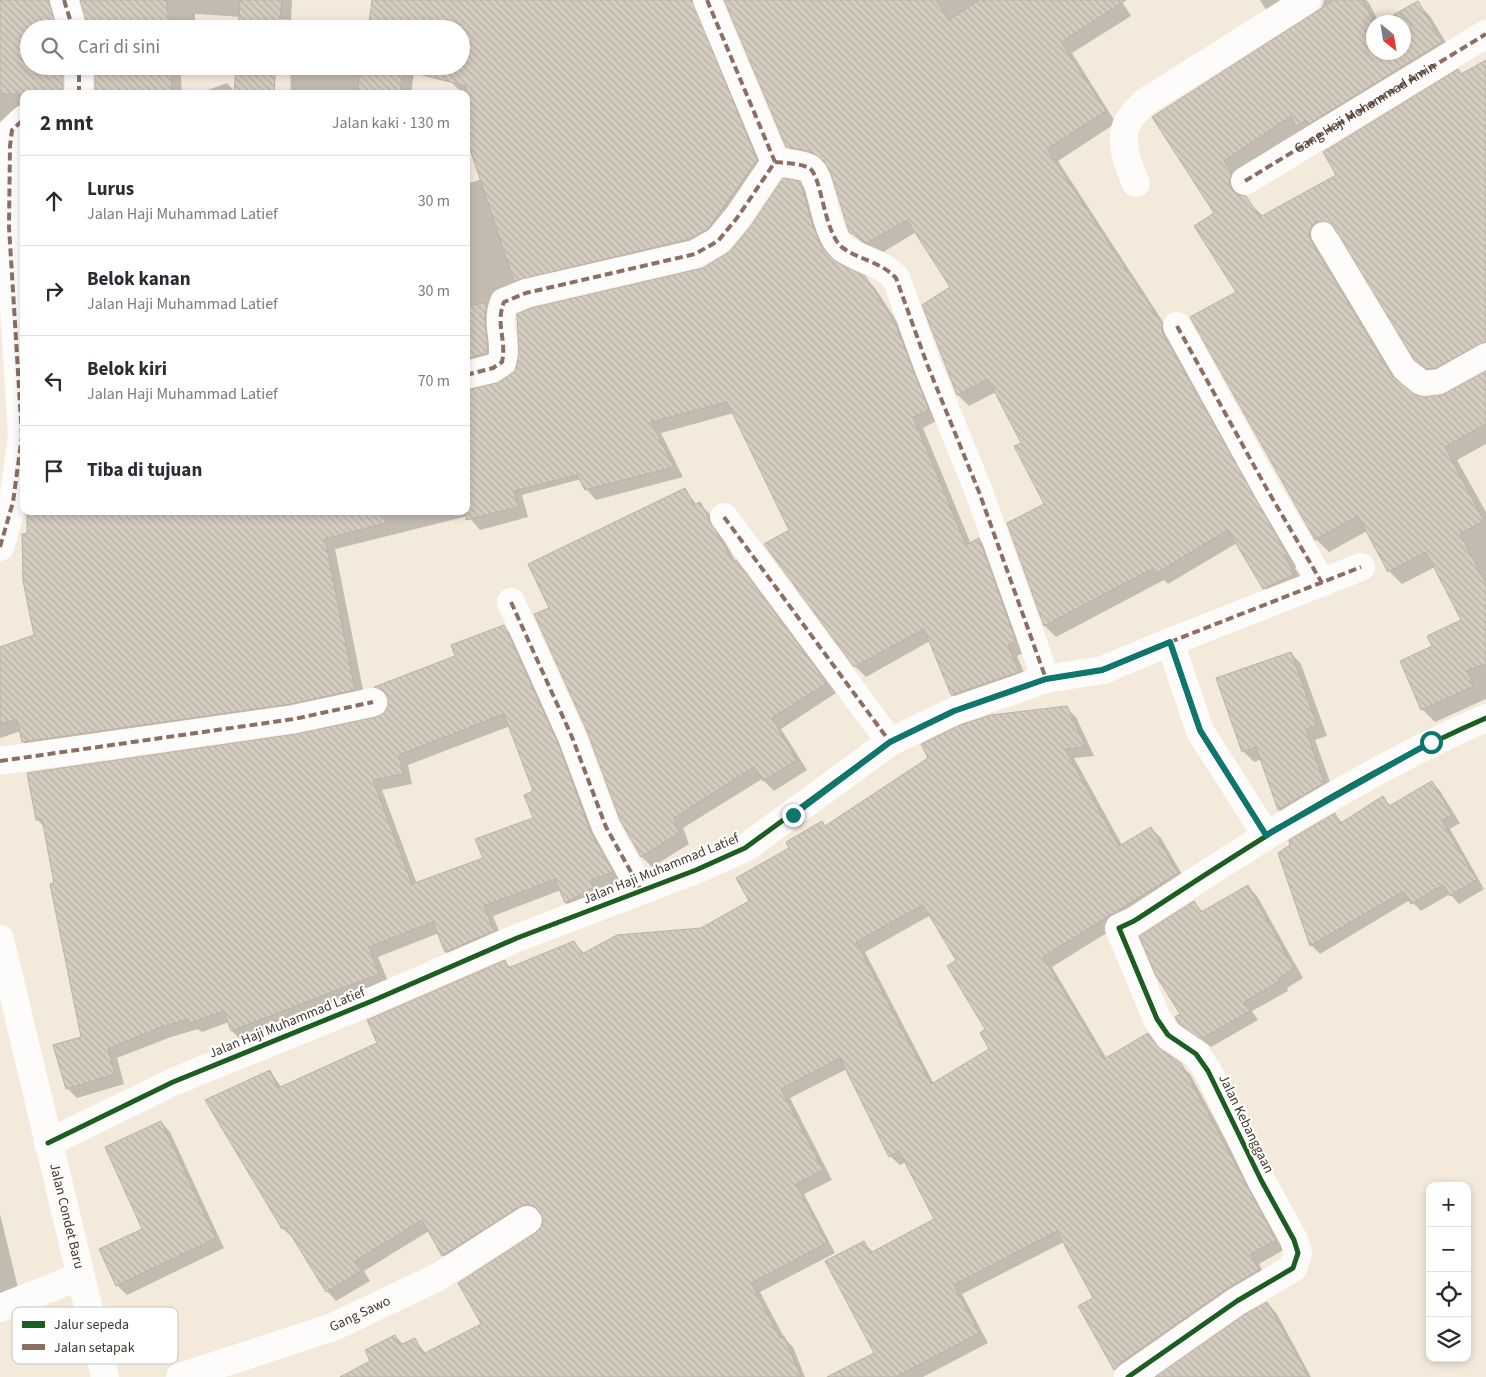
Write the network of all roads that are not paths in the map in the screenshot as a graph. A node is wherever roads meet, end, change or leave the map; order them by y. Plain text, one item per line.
1 (64, 0) edge
2 (707, 0) edge
3 (1307, 0) edge
4 (70, 20) edge
5 (1486, 34) edge
6 (79, 75) edge
7 (78, 90) edge
8 (20, 123) edge
9 (775, 162) junction
10 (1245, 181) dead end
11 (1136, 183) dead end
12 (1323, 234) dead end
13 (1177, 326) dead end
14 (1486, 354) edge
15 (470, 374) edge
16 (20, 388) edge
17 (20, 456) edge
18 (724, 517) dead end
19 (0, 547) edge
20 (1361, 567) dead end
21 (1322, 583) junction
22 (511, 602) dead end
23 (1170, 642) junction
24 (1046, 679) junction
25 (373, 702) dead end
26 (1486, 718) edge
27 (890, 742) junction
28 (0, 761) edge
29 (1266, 835) junction
30 (641, 890) junction
31 (0, 939) edge
32 (48, 1144) junction
33 (527, 1220) dead end
34 (81, 1276) junction
35 (88, 1307) edge
36 (0, 1308) edge
37 (102, 1364) edge
38 (105, 1377) edge
39 (180, 1377) edge
40 (1128, 1377) edge

1 - 4 street
2 - 9 street
3 - 11 street
5 - 10 street, Gang Haji Mohammad Amin
6 - 7 street
8 - 16 street
9 - 15 street
9 - 24 street
12 - 14 lane
13 - 21 street
17 - 19 street
18 - 27 street
20 - 21 street, Jalan Haji Muhammad Latief
21 - 23 street, Jalan Haji Muhammad Latief
22 - 30 street
23 - 24 street, Jalan Haji Muhammad Latief
23 - 29 street
24 - 27 street, Jalan Haji Muhammad Latief
25 - 28 street
26 - 29 street
27 - 30 street, Jalan Haji Muhammad Latief
29 - 40 street, Jalan Kebanggaan
30 - 32 street, Jalan Haji Muhammad Latief
31 - 32 street, Jalan Condet Baru
32 - 34 street, Jalan Condet Baru
33 - 39 street, Gang Sawo
34 - 35 street, Jalan Condet Baru
34 - 36 street
37 - 38 street, Jalan Condet Baru

